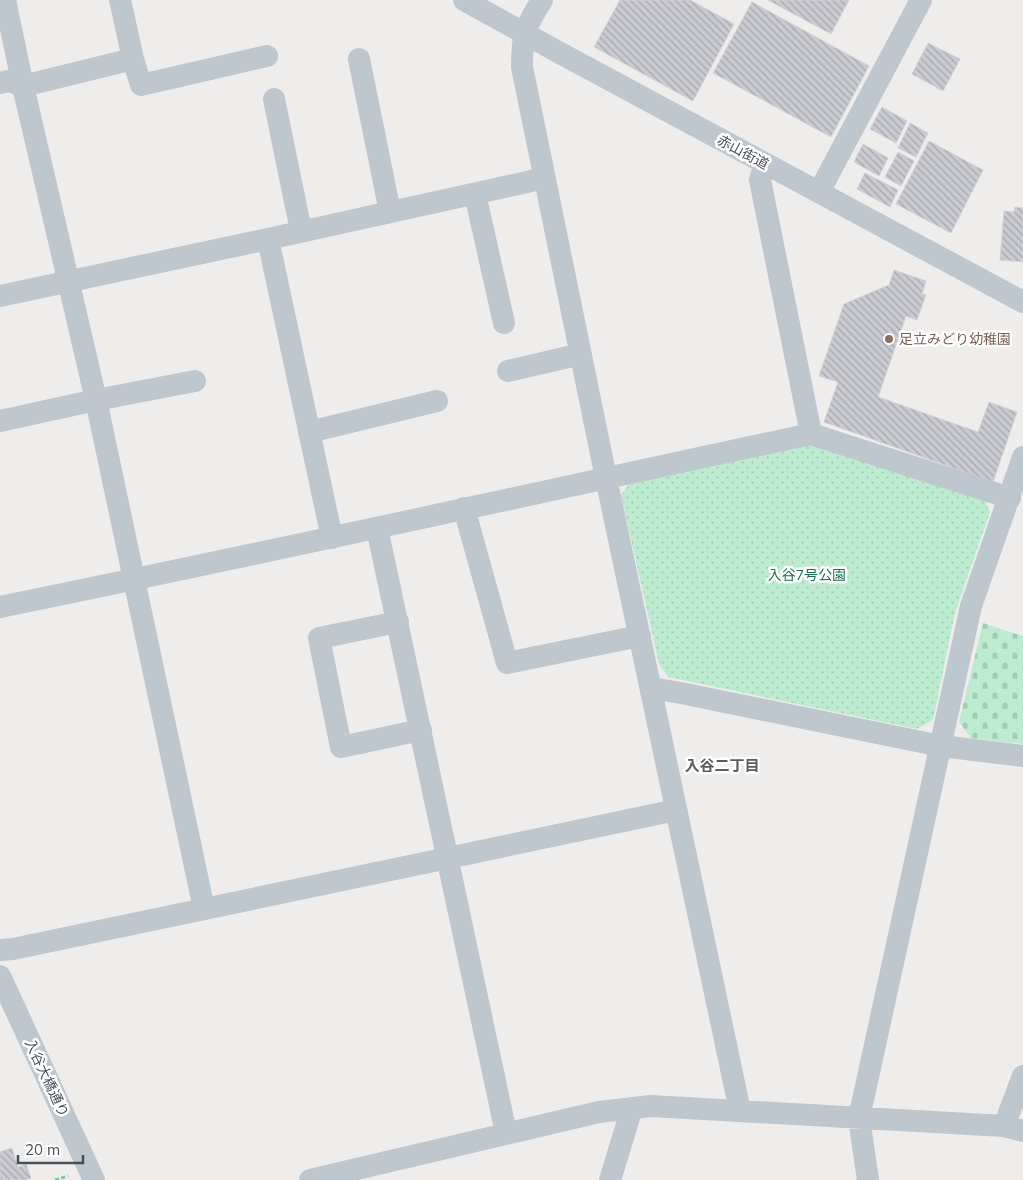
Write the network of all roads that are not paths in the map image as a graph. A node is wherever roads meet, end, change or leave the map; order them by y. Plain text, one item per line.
1 (5, 0) edge
2 (120, 0) edge
3 (464, 0) edge
4 (542, 0) edge
5 (921, 0) edge
6 (524, 34) junction
7 (268, 56) dead end
8 (134, 59) junction
9 (360, 60) dead end
10 (0, 82) edge
11 (23, 86) junction
12 (274, 99) dead end
13 (765, 164) junction
14 (544, 178) junction
15 (819, 192) junction
16 (475, 194) junction
17 (390, 212) junction
18 (301, 232) junction
19 (268, 239) junction
20 (68, 282) junction
21 (0, 296) edge
22 (1023, 302) edge
23 (504, 323) dead end
24 (582, 354) junction
25 (508, 371) dead end
26 (195, 381) dead end
27 (96, 400) junction
28 (437, 401) dead end
29 (0, 420) edge
30 (309, 432) junction
31 (811, 434) junction
32 (1023, 457) edge
33 (606, 478) junction
34 (1010, 498) junction
35 (464, 508) junction
36 (377, 528) junction
37 (332, 538) junction
38 (134, 580) junction
39 (0, 607) edge
40 (398, 622) junction
41 (640, 636) junction
42 (651, 688) junction
43 (421, 730) junction
44 (940, 746) junction
45 (1023, 756) edge
46 (676, 810) junction
47 (448, 858) junction
48 (204, 909) junction
49 (6, 949) edge
50 (0, 976) edge
51 (1023, 1076) edge
52 (632, 1108) junction
53 (740, 1111) junction
54 (859, 1118) junction
55 (1014, 1129) edge
56 (506, 1133) junction
57 (94, 1180) edge
58 (310, 1180) edge
59 (610, 1180) edge
60 (868, 1180) edge

1 - 11 street
2 - 8 street
3 - 6 street, 赤山街道
4 - 6 street
5 - 15 street
6 - 13 street, 赤山街道
6 - 14 street
7 - 8 street
8 - 11 street
9 - 17 street
10 - 11 street
11 - 20 street
12 - 18 street
13 - 15 street, 赤山街道
13 - 31 street
14 - 16 street
14 - 24 street
15 - 22 street, 赤山街道
16 - 17 street
16 - 23 street
17 - 18 street
18 - 19 street
19 - 20 street
19 - 30 street
20 - 21 street
20 - 27 street
24 - 25 street
24 - 33 street
26 - 27 street
27 - 29 street
27 - 38 street
28 - 30 street
30 - 37 street
31 - 33 street
31 - 34 street
32 - 34 street
33 - 35 street
33 - 41 street
34 - 44 street
35 - 36 street
35 - 41 street
36 - 37 street
36 - 40 street
37 - 38 street
38 - 39 street
38 - 48 street
40 - 43 street
40 - 43 street
41 - 42 street
42 - 44 street
42 - 46 street
43 - 47 street
44 - 45 street
44 - 54 street
46 - 47 street
46 - 53 street
47 - 48 street
47 - 56 street
48 - 49 street
49 - 50 street
50 - 57 street, 入谷大橋通り
51 - 55 street
52 - 53 street
52 - 56 street
52 - 59 street
53 - 54 street
54 - 55 street
54 - 60 street
56 - 58 street

